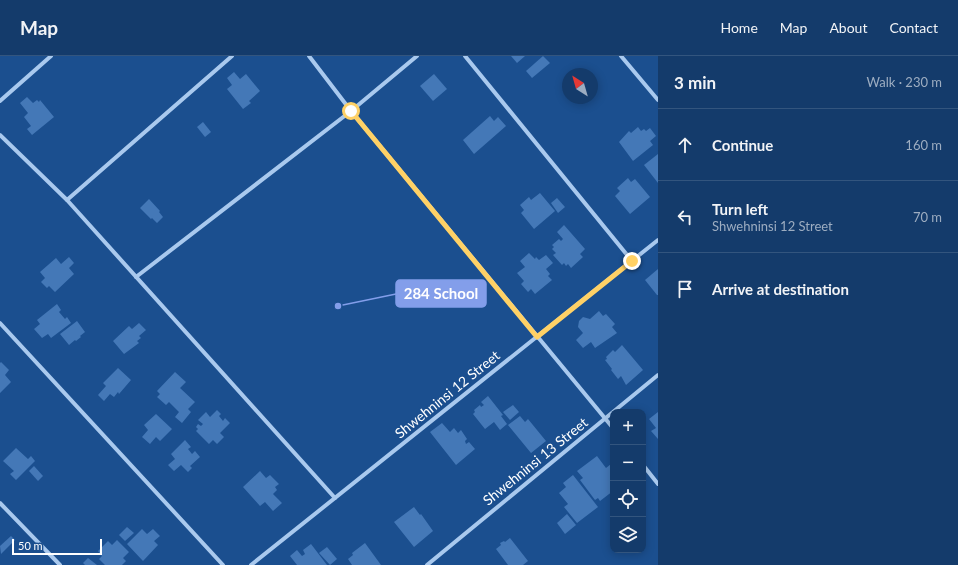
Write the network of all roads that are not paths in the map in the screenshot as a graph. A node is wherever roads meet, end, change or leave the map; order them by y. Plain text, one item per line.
1 (51, 56) edge
2 (232, 56) edge
3 (309, 56) edge
4 (417, 56) edge
5 (465, 56) edge
6 (622, 56) edge
7 (658, 100) edge
8 (0, 101) edge
9 (351, 111) junction
10 (0, 135) edge
11 (66, 200) junction
12 (658, 240) edge
13 (632, 261) junction
14 (136, 277) junction
15 (0, 323) edge
16 (537, 337) junction
17 (658, 375) edge
18 (605, 418) junction
19 (610, 424) edge
20 (646, 470) edge
21 (658, 484) edge
22 (334, 498) junction
23 (0, 503) edge
24 (60, 565) edge
25 (223, 565) edge
26 (251, 565) edge
27 (427, 565) edge

1 - 8 street
2 - 11 street
3 - 9 street
4 - 9 street
5 - 13 street
6 - 7 street
9 - 14 street
9 - 16 street
10 - 11 street
11 - 14 street
12 - 13 street, Shwehninsi 12 Street
13 - 16 street, Shwehninsi 12 Street
14 - 22 street
15 - 25 street
16 - 18 street
16 - 22 street, Shwehninsi 12 Street
17 - 18 street, Shwehninsi 13 Street
18 - 19 street
18 - 27 street, Shwehninsi 13 Street
20 - 21 street
22 - 26 street, Shwehninsi 12 Street
23 - 24 street

